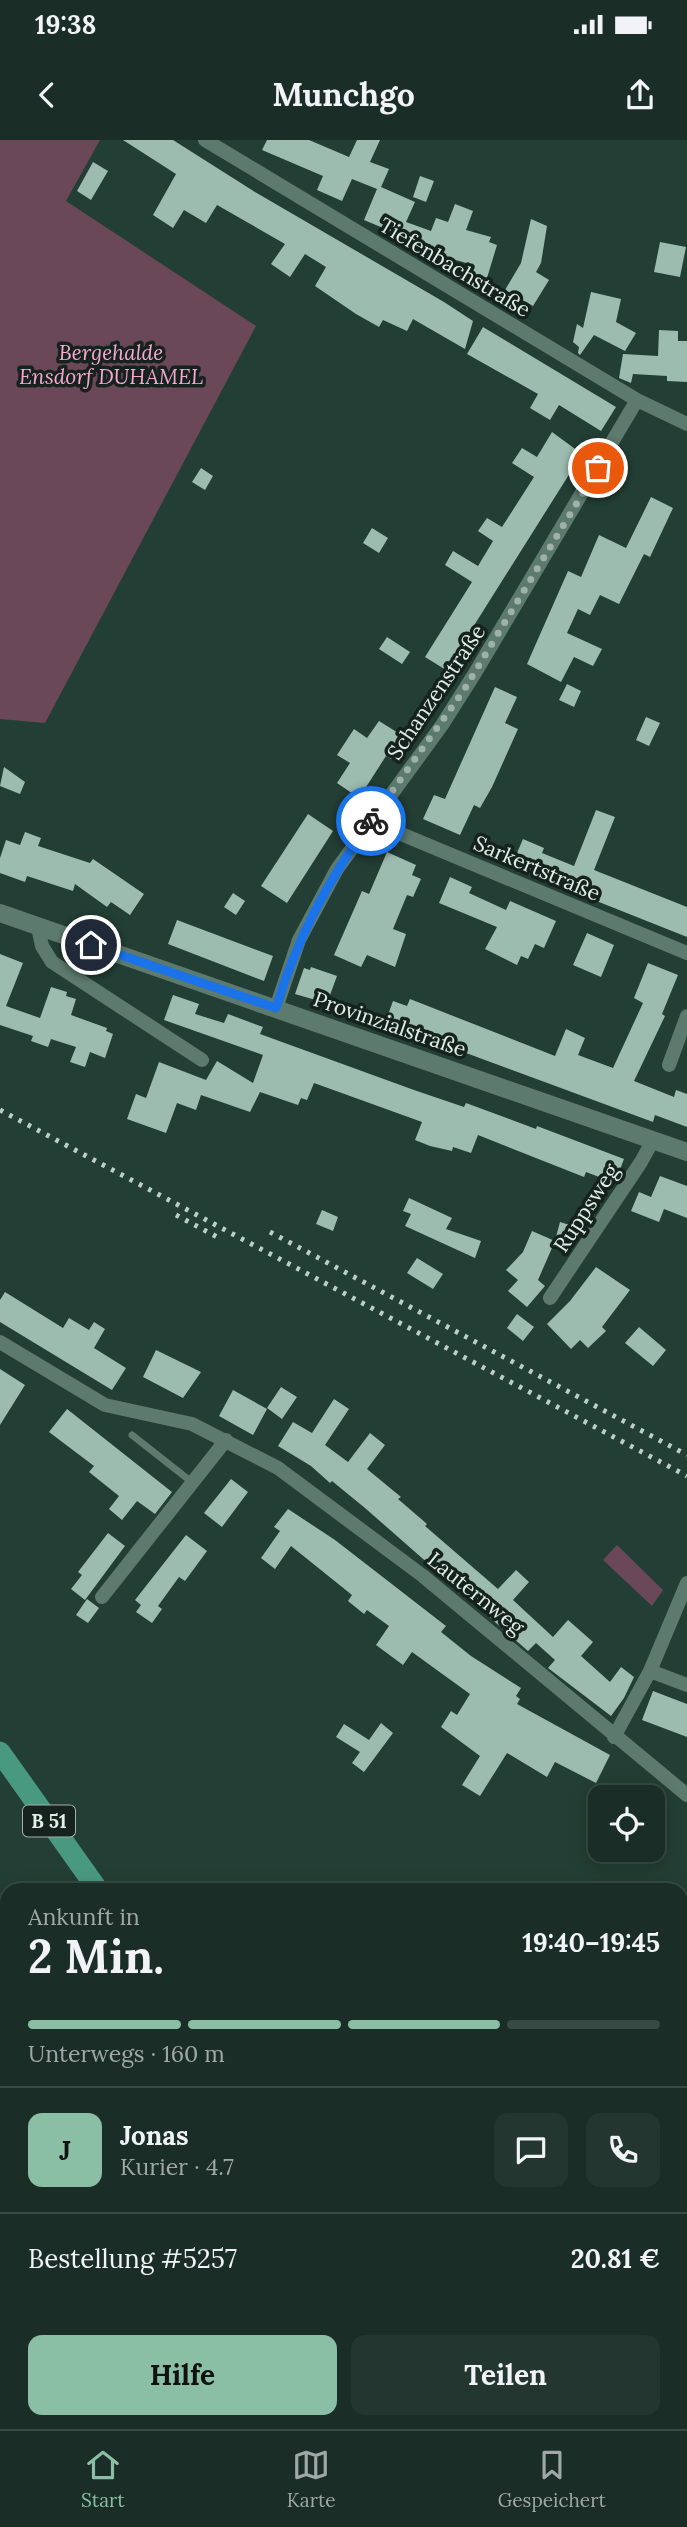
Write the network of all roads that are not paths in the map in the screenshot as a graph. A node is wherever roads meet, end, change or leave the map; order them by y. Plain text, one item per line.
1 (205, 140) edge
2 (637, 400) junction
3 (687, 424) edge
4 (370, 821) junction
5 (0, 913) edge
6 (38, 927) junction
7 (687, 953) edge
8 (276, 1008) junction
9 (687, 1016) edge
10 (202, 1060) dead end
11 (669, 1065) dead end
12 (653, 1140) junction
13 (687, 1152) edge
14 (550, 1298) dead end
15 (0, 1342) edge
16 (132, 1435) dead end
17 (226, 1440) junction
18 (193, 1483) junction
19 (687, 1583) edge
20 (102, 1597) dead end
21 (650, 1671) junction
22 (687, 1685) edge
23 (614, 1737) junction
24 (0, 1752) edge
25 (687, 1795) edge
26 (93, 1883) edge

1 - 2 street, Tiefenbachstraße
2 - 3 street, Tiefenbachstraße
2 - 4 street, Schanzenstraße
4 - 7 street, Sarkertstraße
4 - 8 street, Schanzenstraße
5 - 6 street, Provinzialstraße
6 - 8 street, Provinzialstraße
6 - 10 street
8 - 12 street, Provinzialstraße
9 - 11 street
12 - 13 street, Provinzialstraße
12 - 14 street, Ruppsweg
15 - 17 street, Lauternweg
16 - 18 lane
17 - 18 street
17 - 23 street, Lauternweg
18 - 20 street
19 - 21 street
21 - 22 street
21 - 23 street
23 - 25 street, Lauternweg
24 - 26 main road, B 51

